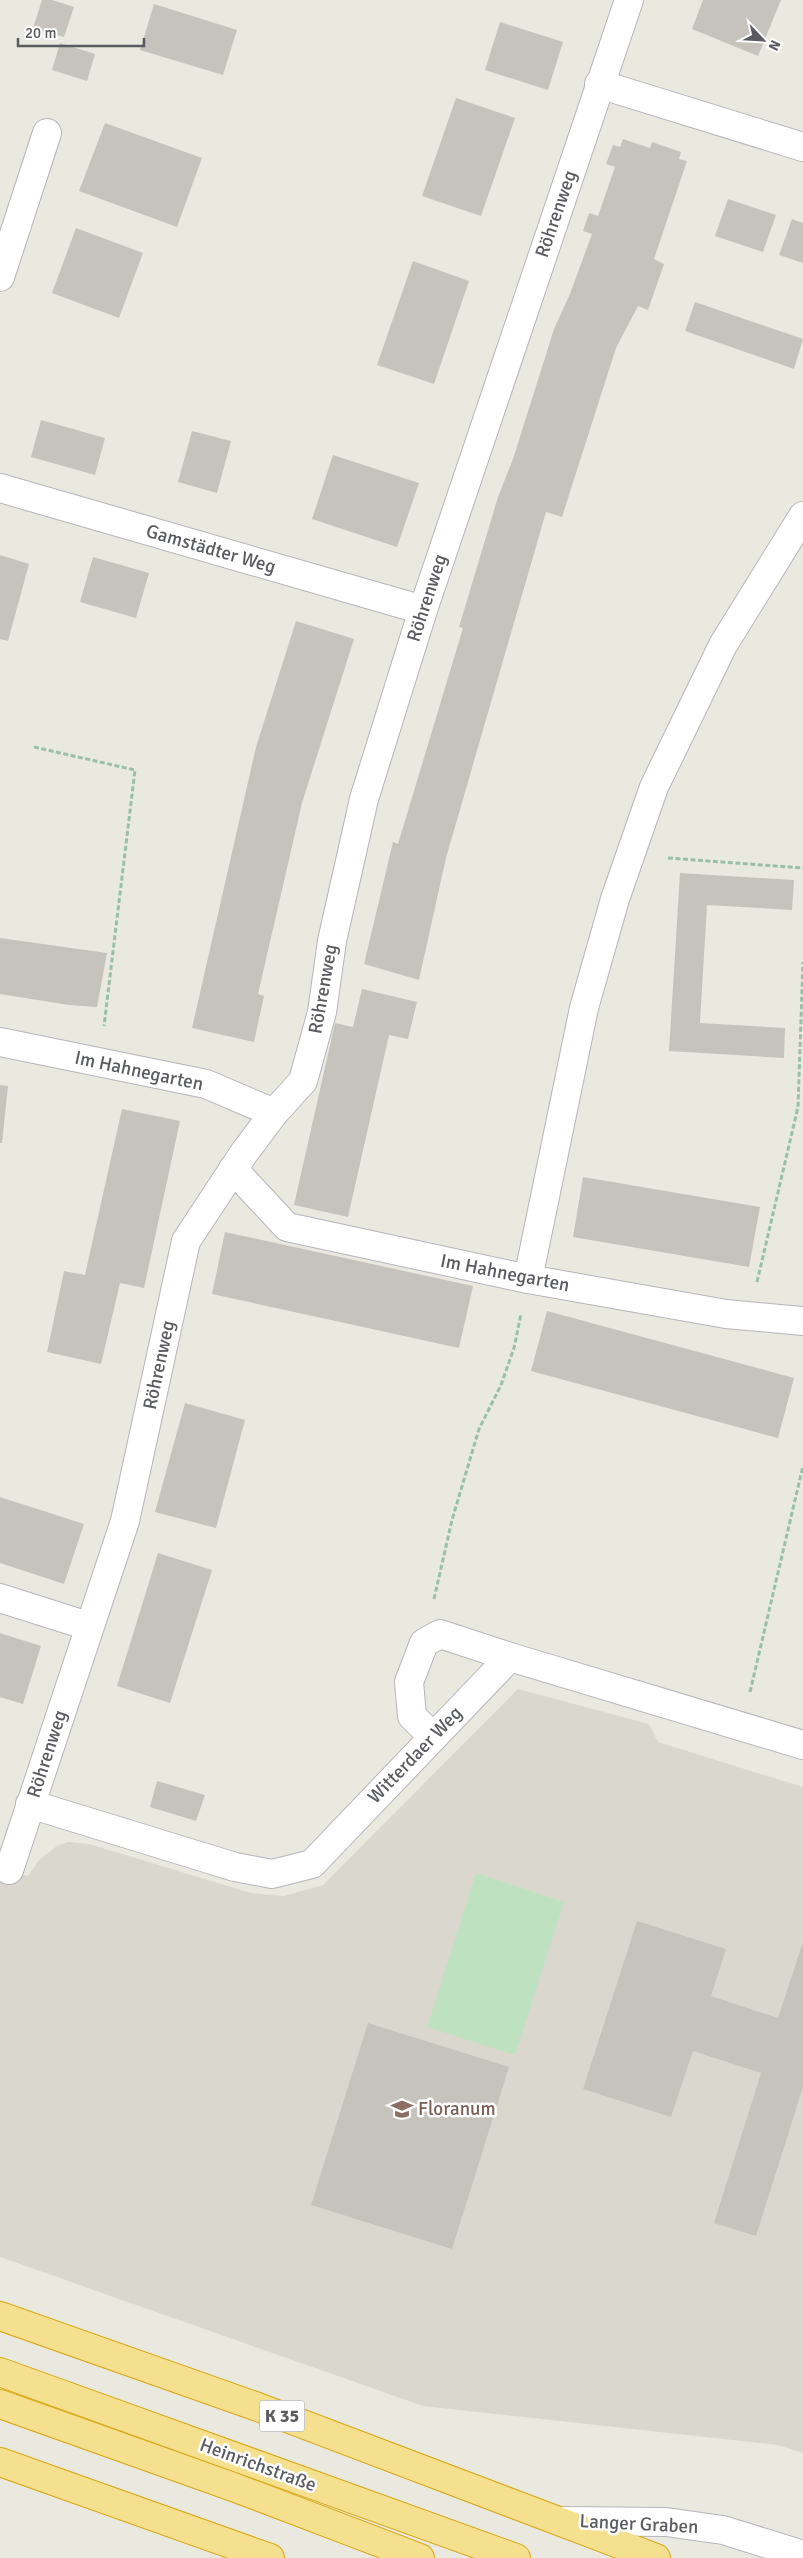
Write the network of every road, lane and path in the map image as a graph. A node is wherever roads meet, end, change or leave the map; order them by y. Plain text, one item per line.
1 (629, 0) edge
2 (599, 84) junction
3 (47, 133) dead end
4 (803, 147) edge
5 (0, 277) edge
6 (0, 488) edge
7 (803, 516) edge
8 (423, 610) junction
9 (34, 747) dead end
10 (630, 856) junction
11 (803, 868) edge
12 (803, 962) edge
13 (0, 1042) edge
14 (100, 1062) junction
15 (274, 1113) junction
16 (233, 1169) junction
17 (528, 1279) junction
18 (749, 1317) junction
19 (803, 1321) edge
20 (803, 1466) edge
21 (0, 1598) edge
22 (88, 1626) junction
23 (440, 1634) junction
24 (510, 1657) junction
25 (742, 1727) junction
26 (432, 1736) junction
27 (803, 1745) edge
28 (30, 1804) junction
29 (10, 1831) edge
30 (9, 1870) dead end
31 (0, 2316) edge
32 (0, 2372) edge
33 (0, 2404) edge
34 (0, 2462) edge
35 (562, 2521) junction
36 (803, 2555) edge
37 (270, 2558) edge
38 (420, 2558) edge
39 (516, 2558) edge
40 (656, 2558) edge

1 - 2 street, Röhrenweg
2 - 4 street
2 - 8 street, Röhrenweg
3 - 5 street
6 - 8 street, Gamstädter Weg
7 - 10 street
8 - 15 street, Röhrenweg
9 - 14 path
10 - 11 path
10 - 17 street
12 - 18 path
13 - 14 street, Im Hahnegarten
14 - 15 street, Im Hahnegarten
15 - 16 street, Röhrenweg
16 - 17 street, Im Hahnegarten
16 - 22 street, Röhrenweg
17 - 18 street, Im Hahnegarten
17 - 23 path
18 - 19 street, Im Hahnegarten
20 - 25 path
21 - 22 street
22 - 28 street, Röhrenweg
23 - 24 street
23 - 26 street
24 - 25 street
24 - 26 street, Witterdaer Weg
25 - 27 street
26 - 28 street, Witterdaer Weg
28 - 29 street, Röhrenweg
29 - 30 street, Röhrenweg
31 - 35 highway, K 35
32 - 39 highway, Heinrichstraße
33 - 38 highway, Heinrichstraße
34 - 37 highway
35 - 36 street, Langer Graben
35 - 40 highway, K 35

